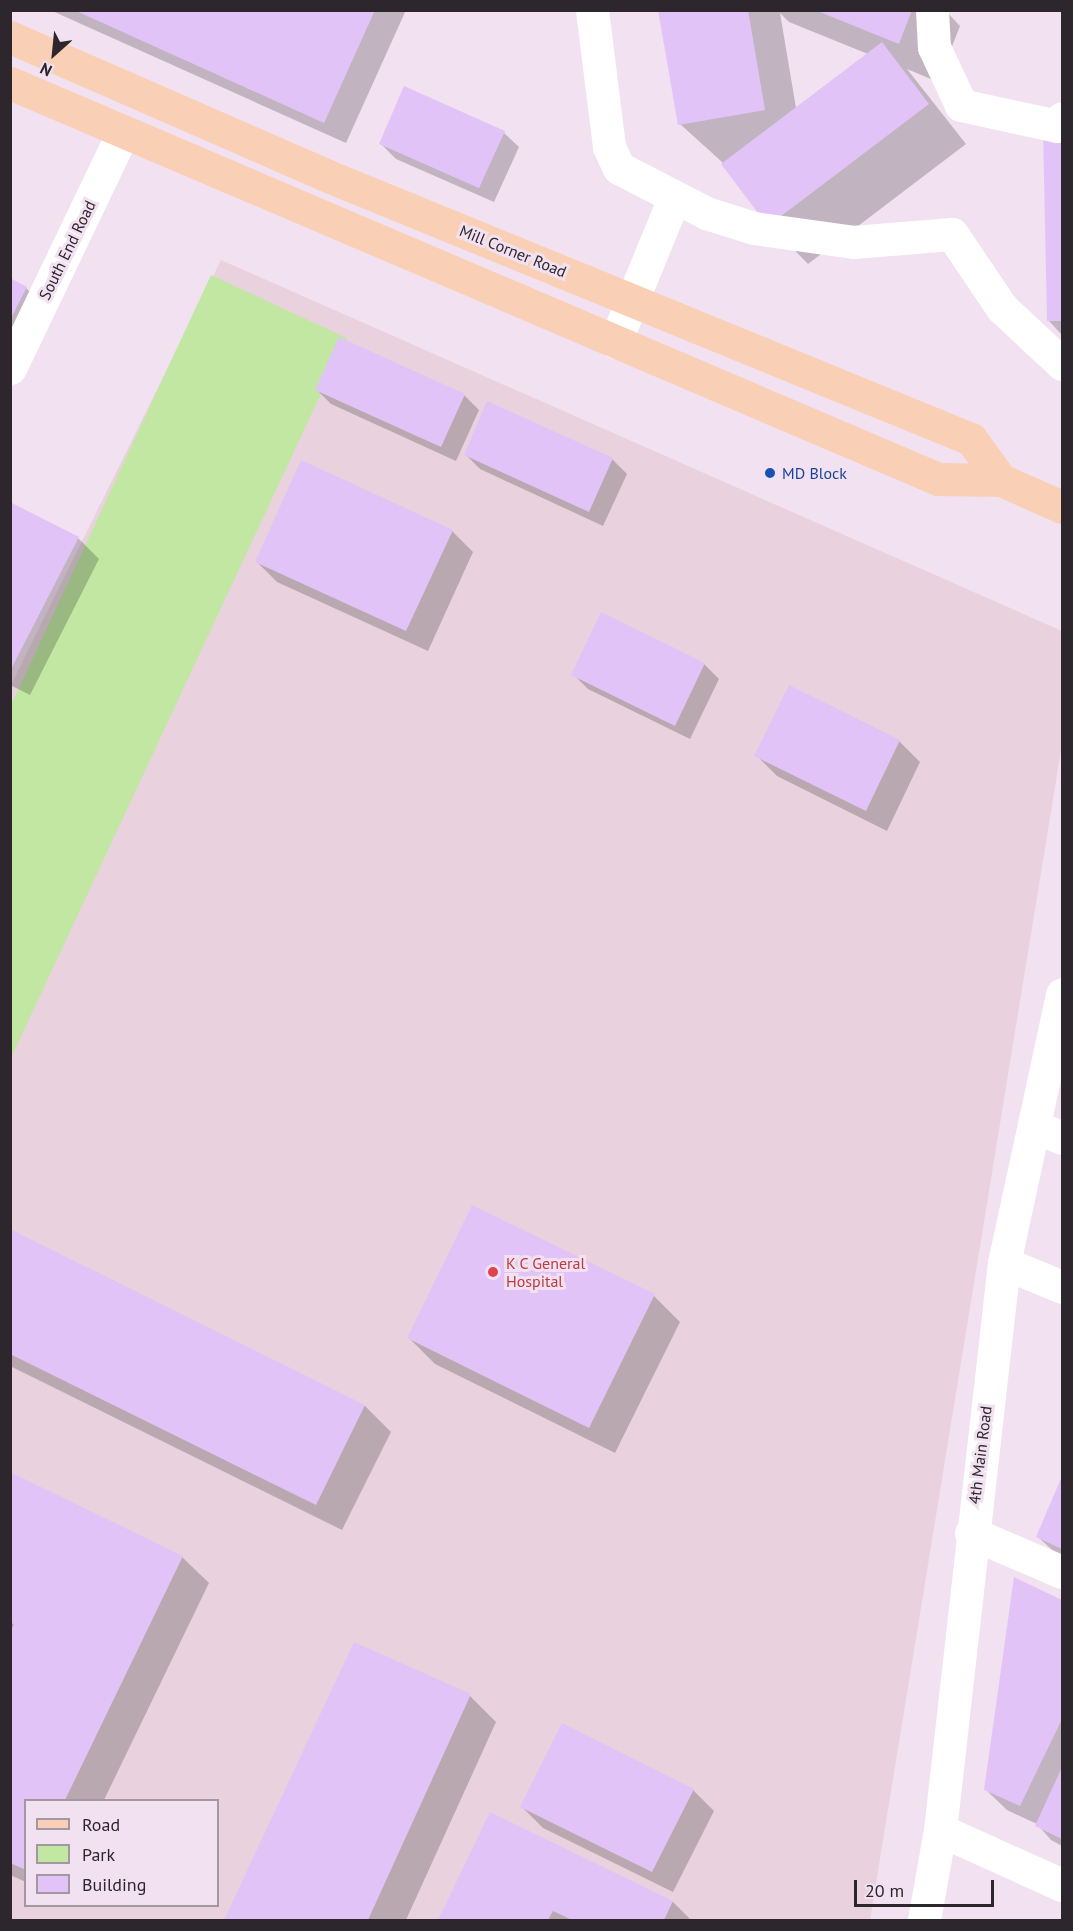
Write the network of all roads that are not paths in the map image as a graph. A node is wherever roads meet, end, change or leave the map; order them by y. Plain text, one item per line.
1 (592, 10) edge
2 (932, 10) edge
3 (10, 37) edge
4 (10, 83) edge
5 (1062, 118) edge
6 (123, 132) junction
7 (674, 198) junction
8 (632, 299) junction
9 (615, 342) junction
10 (1062, 364) edge
11 (10, 368) edge
12 (1001, 480) junction
13 (1062, 507) edge
14 (1062, 994) edge
15 (1048, 1132) edge
16 (1004, 1263) junction
17 (1062, 1287) edge
18 (971, 1533) junction
19 (1062, 1572) edge
20 (940, 1830) junction
21 (1062, 1884) edge
22 (924, 1920) edge

1 - 7 street
2 - 5 street
3 - 8 main road, Mill Corner Road
4 - 6 main road, Mill Corner Road
6 - 9 main road, Mill Corner Road
6 - 11 street, South End Road
7 - 8 street
7 - 10 street
8 - 9 street
8 - 12 main road, Mill Corner Road
9 - 12 main road, Mill Corner Road
12 - 13 main road, Mill Corner Road
14 - 15 street, 4th Main Road
15 - 16 street, 4th Main Road
16 - 17 street
16 - 18 street, 4th Main Road
18 - 19 street
18 - 20 street, 4th Main Road
20 - 21 street
20 - 22 street, 4th Main Road

